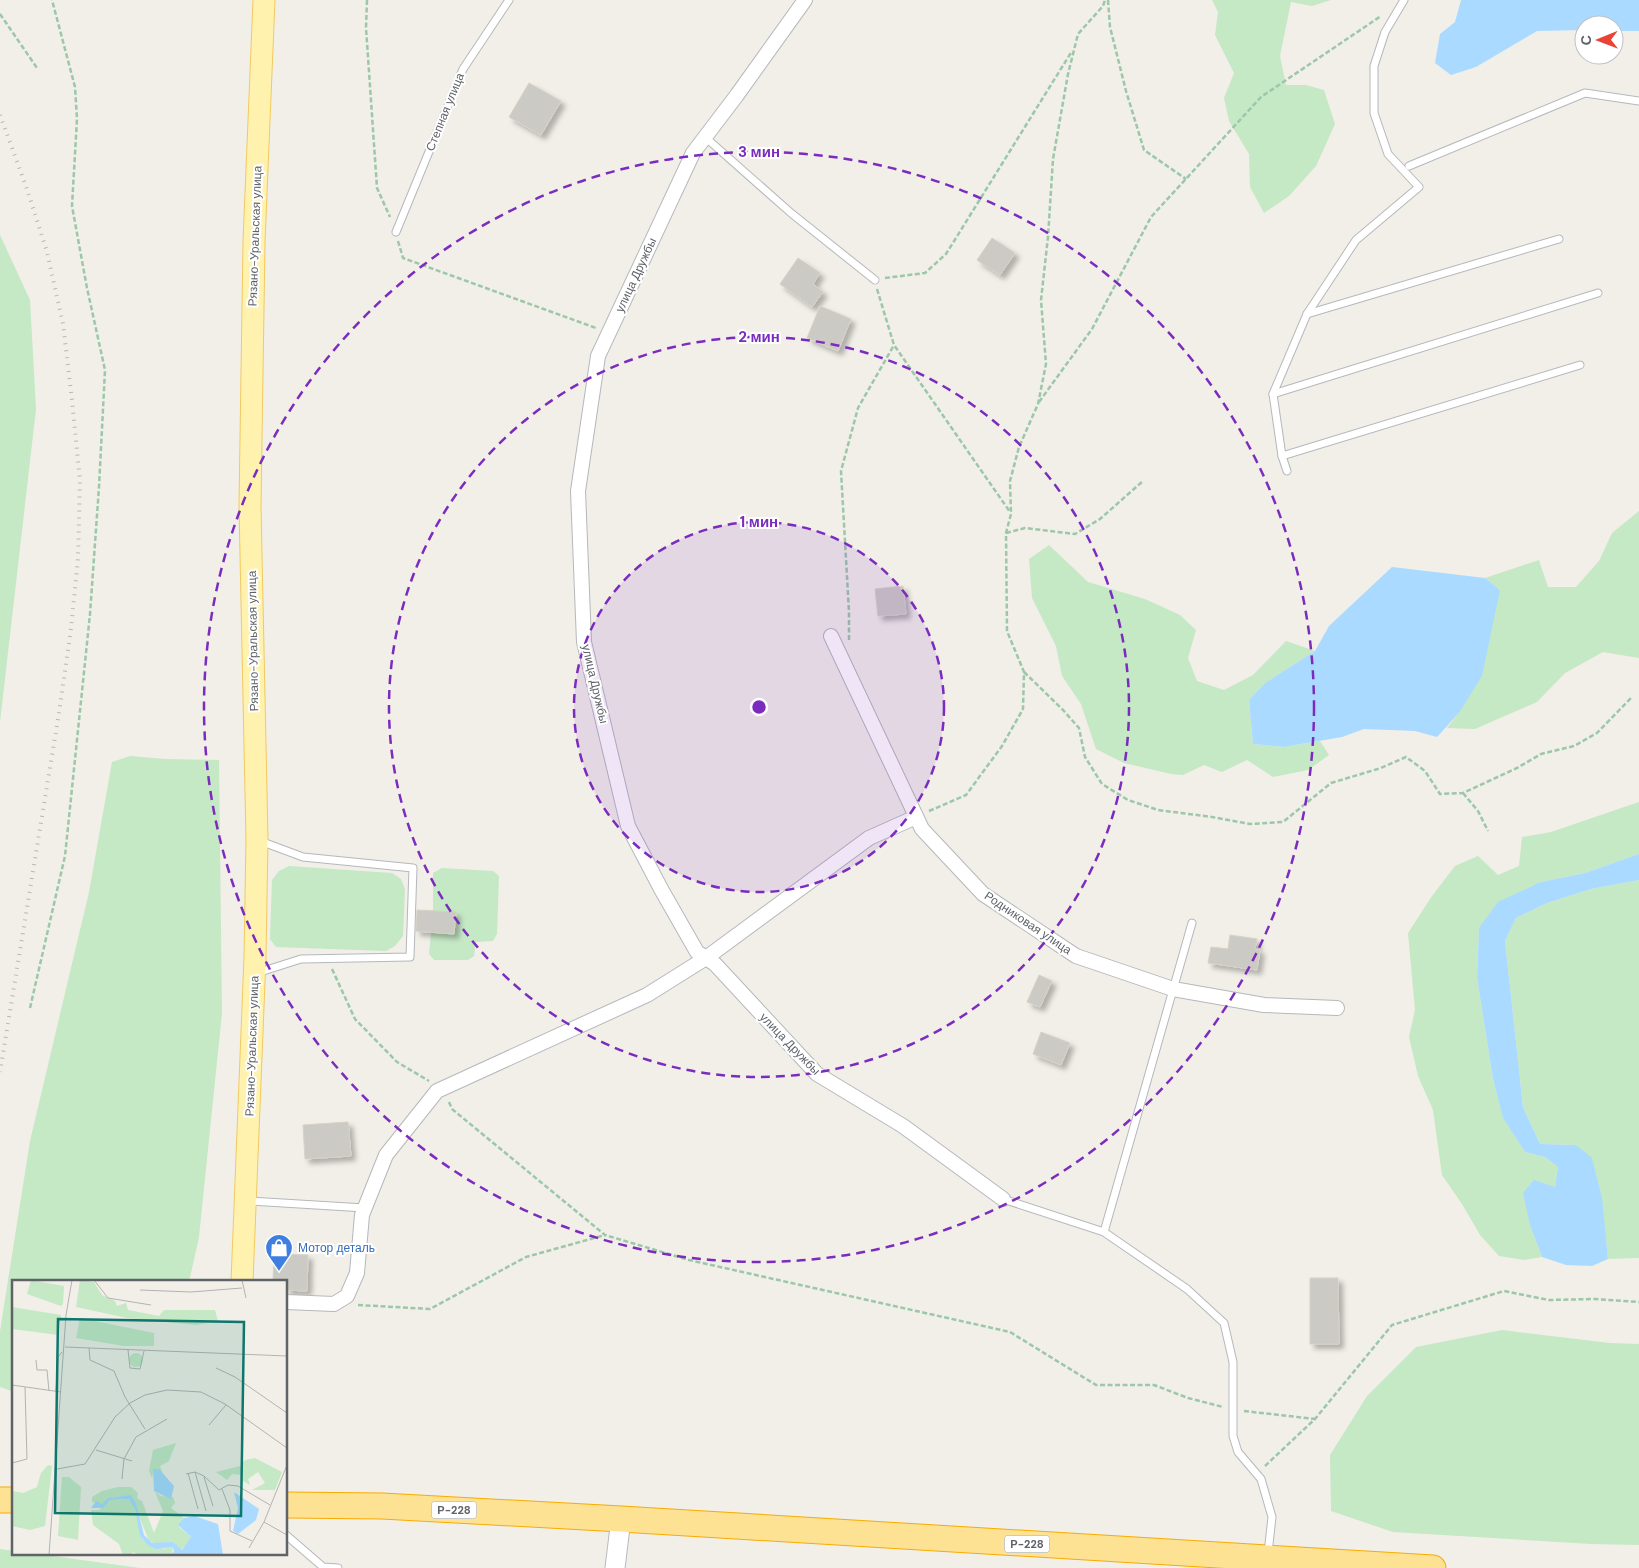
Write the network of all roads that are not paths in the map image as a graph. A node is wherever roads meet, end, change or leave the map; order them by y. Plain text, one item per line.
1 (264, 0) edge
2 (508, 0) edge
3 (805, 0) edge
4 (1403, 0) edge
5 (1639, 100) edge
6 (705, 137) junction
7 (1409, 166) dead end
8 (396, 232) road end
9 (1559, 239) dead end
10 (875, 280) road end
11 (1598, 293) dead end
12 (1307, 314) junction
13 (1580, 365) dead end
14 (1273, 394) junction
15 (1282, 456) junction
16 (1288, 471) dead end
17 (831, 636) dead end
18 (916, 817) junction
19 (256, 840) junction
20 (1192, 923) dead end
21 (706, 958) junction
22 (255, 974) junction
23 (1173, 989) junction
24 (1337, 1008) dead end
25 (1003, 1199) joint
26 (245, 1201) junction
27 (365, 1208) junction
28 (1104, 1232) junction
29 (242, 1280) edge
30 (288, 1302) edge
31 (288, 1505) edge
32 (621, 1519) junction
33 (288, 1537) edge
34 (1267, 1558) junction
35 (338, 1568) edge
36 (615, 1568) edge
37 (1433, 1568) edge

1 - 19 main road, Рязано-Уральская улица
2 - 8 lane, Степная улица
3 - 6 street, улица Дружбы
4 - 12 lane
5 - 7 lane
6 - 10 lane
6 - 21 street, улица Дружбы
9 - 12 lane
11 - 14 lane
12 - 14 lane
13 - 15 lane
14 - 15 lane
15 - 16 lane
17 - 18 street, Родниковая улица
18 - 21 street
18 - 23 street, Родниковая улица
19 - 22 main road, Рязано-Уральская улица
19 - 22 lane
20 - 23 lane
21 - 25 street, улица Дружбы
21 - 27 street
22 - 26 main road, Рязано-Уральская улица
23 - 24 street, Родниковая улица
23 - 28 lane
25 - 28 lane
26 - 27 lane
26 - 29 main road, Рязано-Уральская улица
27 - 30 street
28 - 34 lane
31 - 32 highway, Р-228
32 - 34 highway, Р-228
32 - 36 street
33 - 35 lane
34 - 37 highway, Р-228

